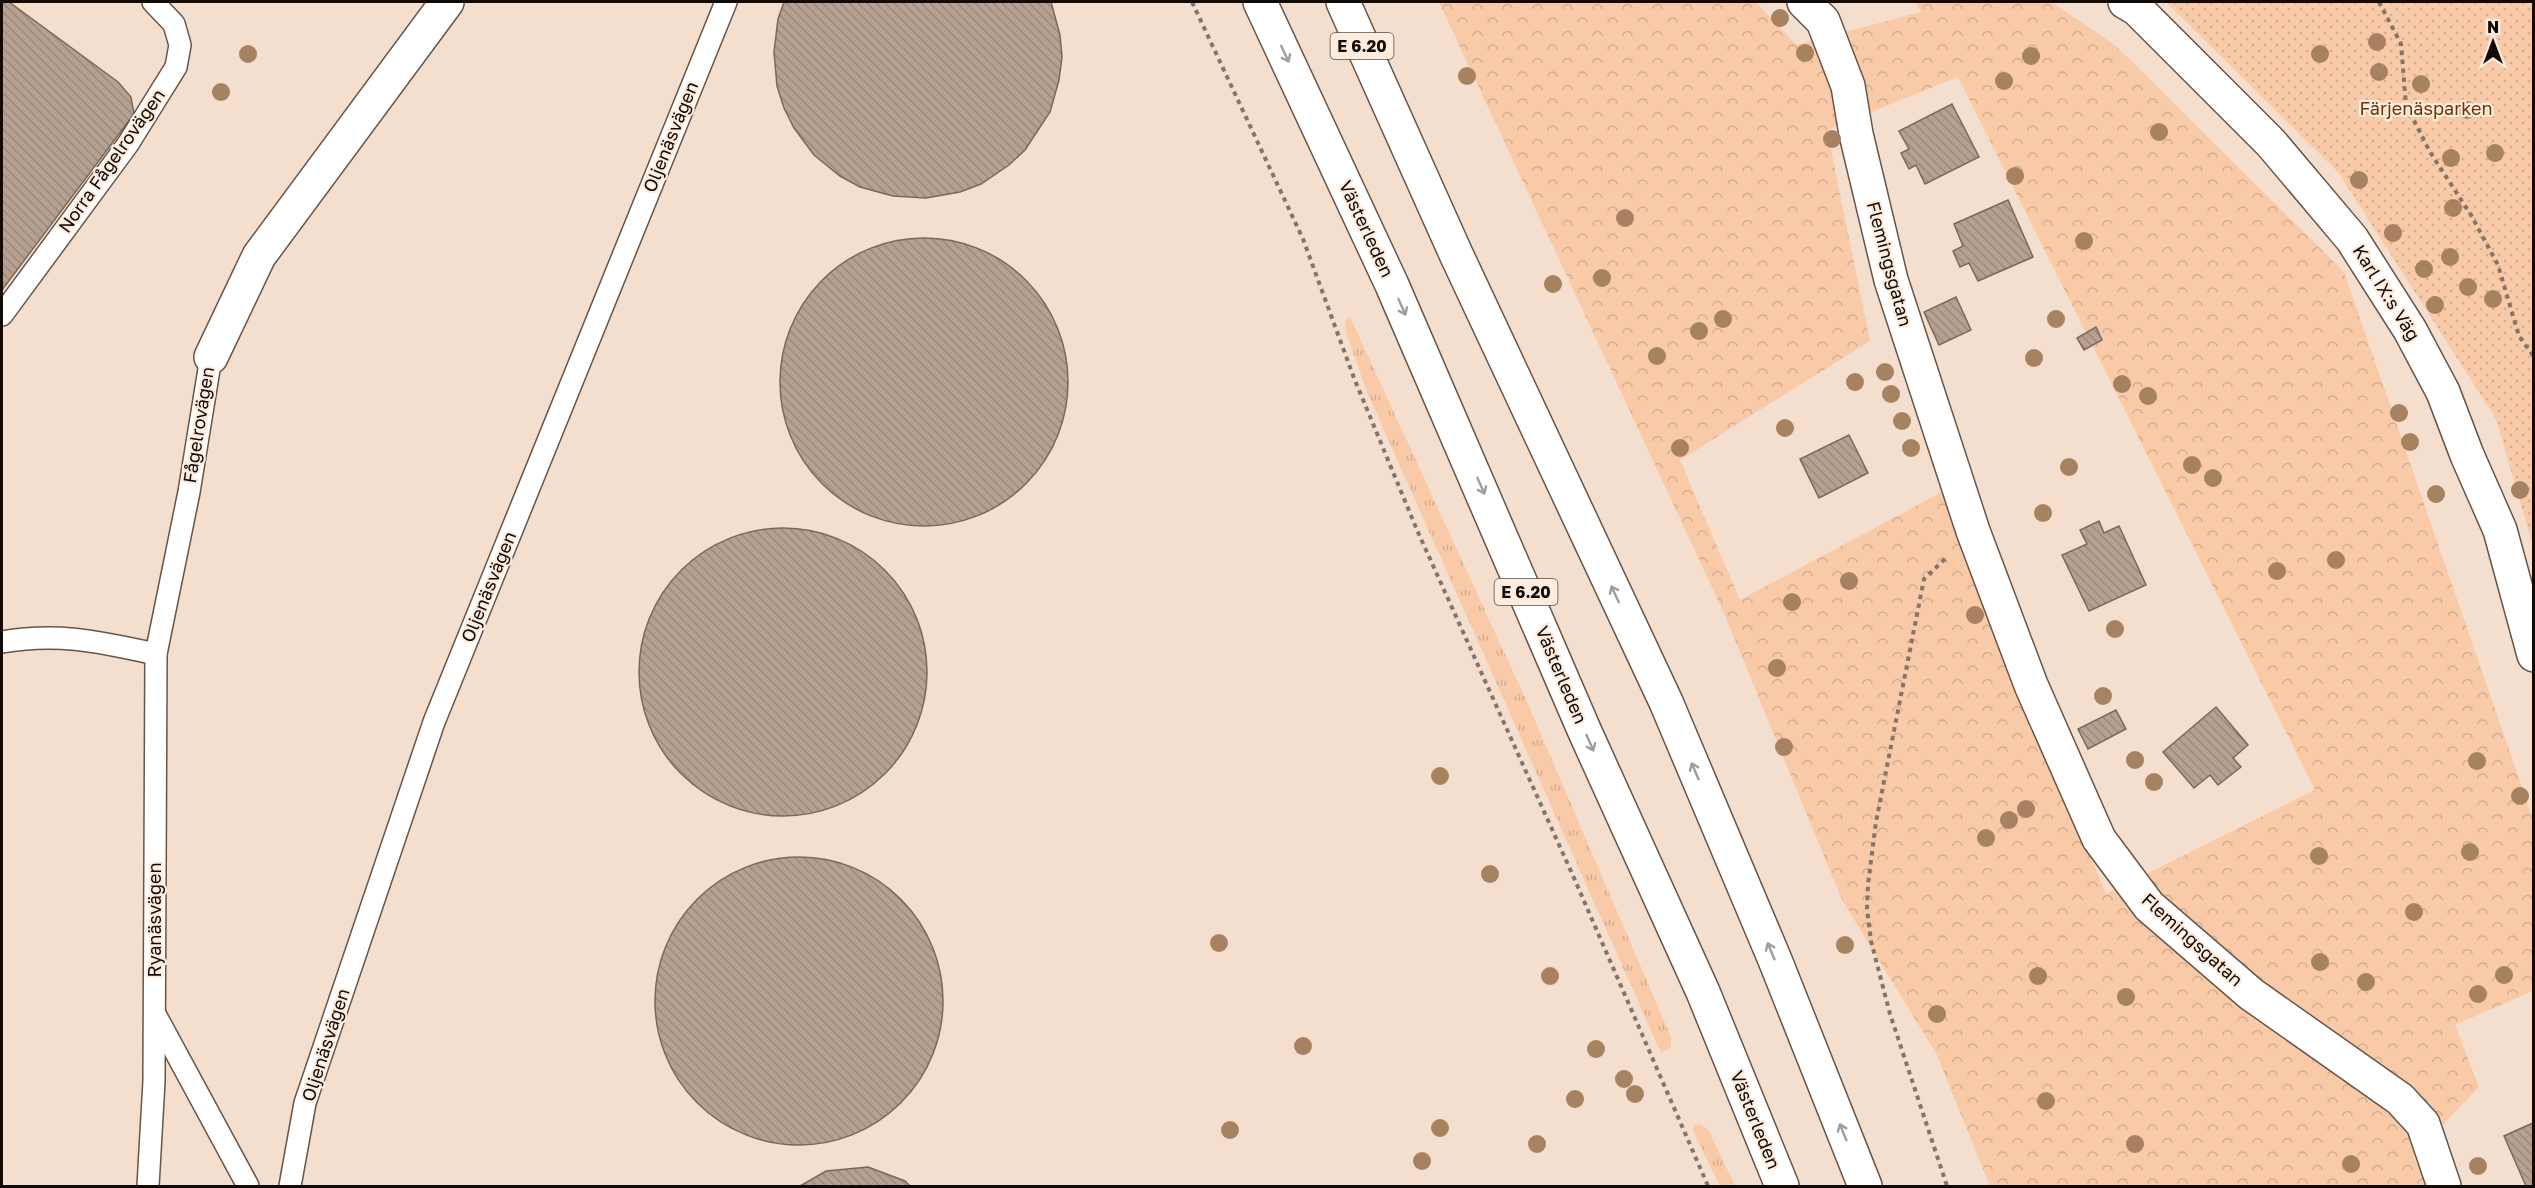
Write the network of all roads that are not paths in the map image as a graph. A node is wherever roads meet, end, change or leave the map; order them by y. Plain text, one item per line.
1 (153, 2) edge
2 (447, 2) edge
3 (726, 2) edge
4 (1260, 2) edge
5 (1343, 2) edge
6 (1804, 2) edge
7 (2126, 2) edge
8 (2, 315) edge
9 (210, 357) joint
10 (2, 642) edge
11 (156, 654) junction
12 (2534, 655) edge
13 (154, 1012) junction
14 (148, 1186) edge
15 (248, 1186) edge
16 (290, 1186) edge
17 (1782, 1186) edge
18 (1865, 1186) edge
19 (2444, 1186) edge

1 - 8 lane, Norra Fågelrovägen
2 - 9 main road, Fågelrovägen
3 - 16 lane, Oljenäsvägen
4 -> 17 main road, Västerleden / E 6.20
18 -> 5 main road, E 6.20
6 - 19 main road, Flemingsgatan
7 - 12 main road, Karl IX:s Väg
9 - 11 lane, Fågelrovägen
10 - 11 lane
11 - 13 lane, Ryanäsvägen
13 - 14 lane, Ryanäsvägen
13 - 15 lane

